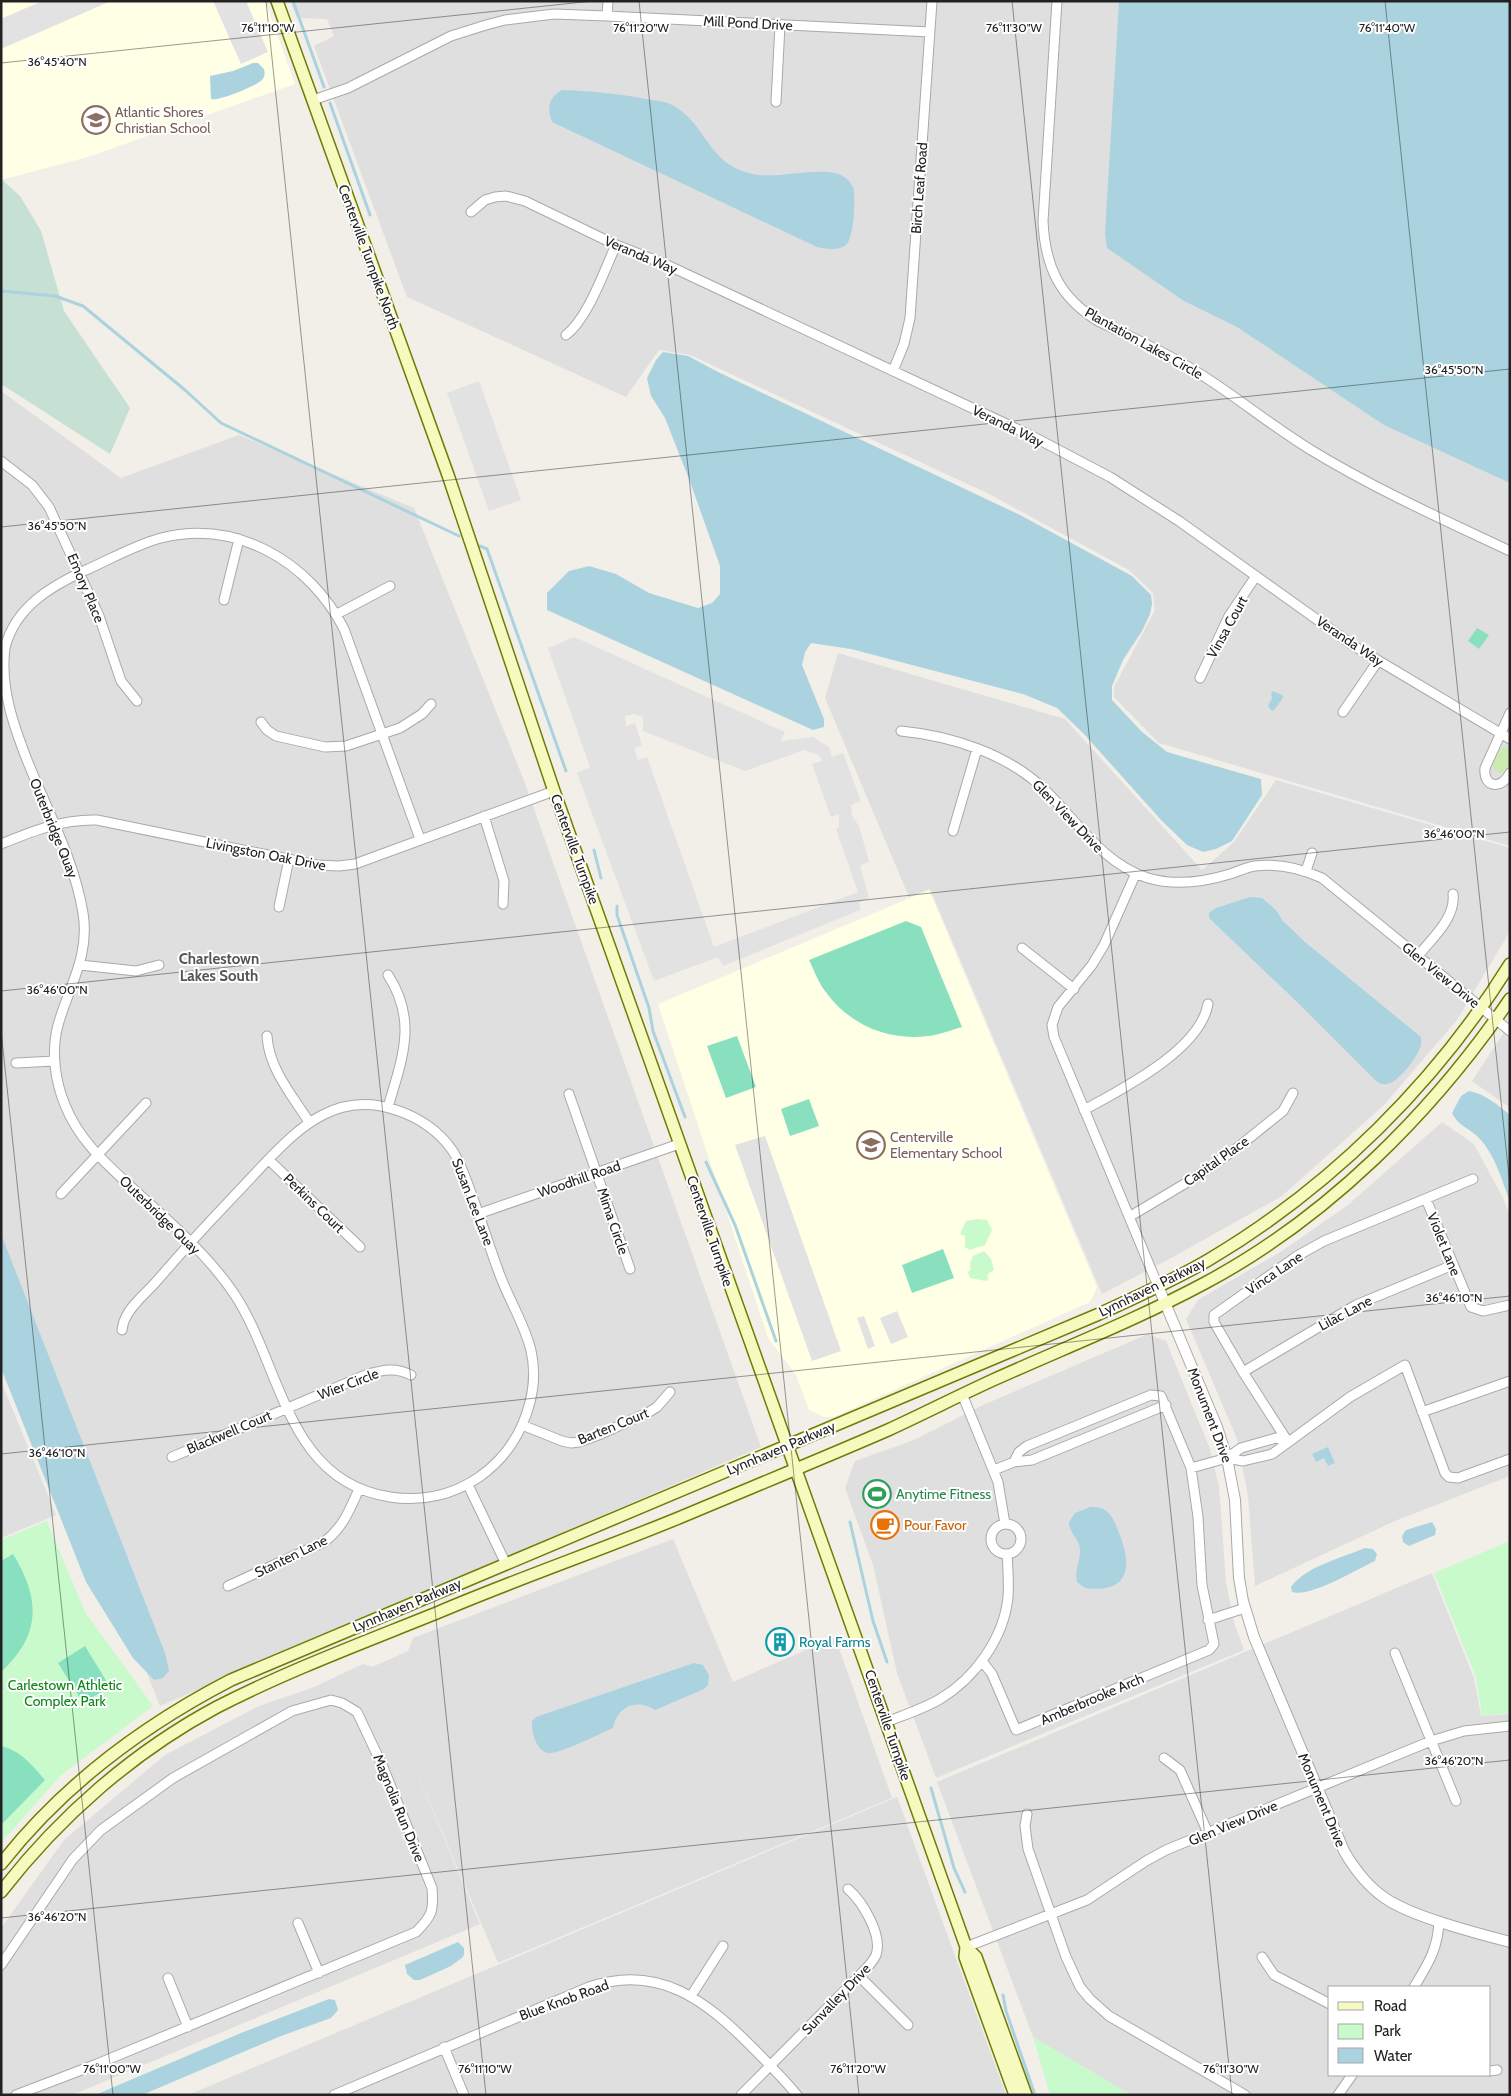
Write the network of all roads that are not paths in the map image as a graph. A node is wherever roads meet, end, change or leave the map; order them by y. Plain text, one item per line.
1 (277, 1) edge
2 (608, 1) edge
3 (932, 1) edge
4 (1057, 1) edge
5 (607, 16) junction
6 (780, 25) junction
7 (930, 32) junction
8 (313, 100) junction
9 (776, 102) dead end
10 (471, 212) dead end
11 (616, 245) junction
12 (566, 335) dead end
13 (892, 371) junction
14 (1, 461) edge
15 (461, 513) joint
16 (239, 539) junction
17 (1510, 551) edge
18 (81, 572) junction
19 (1256, 576) junction
20 (390, 586) dead end
21 (224, 600) dead end
22 (337, 614) junction
23 (5, 636) edge
24 (1378, 661) junction
25 (1200, 678) dead end
26 (137, 701) dead end
27 (431, 704) dead end
28 (1343, 712) dead end
29 (1510, 713) edge
30 (5, 716) edge
31 (261, 722) dead end
32 (901, 731) dead end
33 (383, 734) junction
34 (1500, 734) junction
35 (1510, 739) edge
36 (977, 749) junction
37 (1510, 773) edge
38 (554, 791) junction
39 (484, 816) junction
40 (54, 824) junction
41 (953, 831) dead end
42 (420, 839) junction
43 (1, 844) edge
44 (1312, 852) dead end
45 (289, 859) junction
46 (1306, 871) junction
47 (1136, 873) junction
48 (1453, 894) dead end
49 (503, 904) dead end
50 (279, 907) dead end
51 (1022, 948) dead end
52 (1418, 956) junction
53 (1510, 964) edge
54 (80, 965) junction
55 (159, 965) dead end
56 (388, 975) dead end
57 (1074, 989) junction
58 (1510, 999) edge
59 (1208, 1004) dead end
60 (1480, 1006) junction
61 (1496, 1019) junction
62 (1510, 1031) edge
63 (267, 1036) dead end
64 (55, 1061) junction
65 (16, 1063) dead end
66 (1293, 1093) dead end
67 (569, 1094) dead end
68 (146, 1104) dead end
69 (388, 1107) junction
70 (1084, 1110) junction
71 (309, 1122) junction
72 (679, 1144) junction
73 (97, 1155) junction
74 (269, 1160) junction
75 (596, 1173) junction
76 (1474, 1179) dead end
77 (61, 1194) dead end
78 (1426, 1199) junction
79 (478, 1214) junction
80 (1129, 1217) junction
81 (191, 1243) junction
82 (360, 1247) dead end
83 (1453, 1265) junction
84 (630, 1269) dead end
85 (1158, 1286) junction
86 (1165, 1304) junction
87 (1510, 1305) edge
88 (122, 1330) dead end
89 (1243, 1372) junction
90 (411, 1375) dead end
91 (1510, 1381) edge
92 (670, 1392) dead end
93 (962, 1394) junction
94 (1166, 1405) junction
95 (287, 1408) junction
96 (1422, 1412) junction
97 (522, 1425) junction
98 (1288, 1442) junction
99 (788, 1445) junction
100 (172, 1457) dead end
101 (1227, 1458) junction
102 (1510, 1459) edge
103 (1014, 1462) junction
104 (796, 1468) junction
105 (1191, 1468) junction
106 (994, 1470) junction
107 (468, 1485) junction
108 (359, 1488) junction
109 (1005, 1524) junction
110 (1007, 1554) junction
111 (506, 1564) junction
112 (228, 1586) dead end
113 (1245, 1608) junction
114 (1208, 1620) junction
115 (1395, 1653) dead end
116 (982, 1661) junction
117 (886, 1722) junction
118 (1510, 1726) edge
119 (1431, 1741) junction
120 (1164, 1758) dead end
121 (1317, 1788) junction
122 (1456, 1801) dead end
123 (1028, 1814) dead end
124 (1208, 1833) junction
125 (1, 1864) edge
126 (848, 1889) dead end
127 (1, 1892) edge
128 (1050, 1916) junction
129 (1439, 1921) junction
130 (298, 1923) dead end
131 (1510, 1942) edge
132 (723, 1946) dead end
133 (966, 1947) junction
134 (1262, 1957) dead end
135 (1, 1965) edge
136 (318, 1973) junction
137 (858, 1976) junction
138 (168, 1978) dead end
139 (1415, 1986) edge
140 (691, 1996) junction
141 (1328, 2003) edge
142 (908, 2025) dead end
143 (188, 2027) junction
144 (444, 2047) junction
145 (771, 2066) junction
146 (1351, 2076) edge
147 (16, 2095) edge
148 (334, 2095) edge
149 (464, 2095) edge
150 (741, 2095) edge
151 (797, 2095) edge
152 (1015, 2095) edge
153 (1026, 2095) edge
154 (1245, 2095) edge
155 (1338, 2095) edge

1 - 8 main road, Centerville Turnpike North
2 - 5 street
3 - 7 street, Birch Leaf Road
4 - 17 street, Plantation Lakes Circle
5 - 6 street, Mill Pond Drive
5 - 8 street, Mill Pond Drive
6 - 7 street, Mill Pond Drive
6 - 9 street
7 - 13 street, Birch Leaf Road
8 - 15 main road, Centerville Turnpike North
10 - 11 street, Veranda Way
11 - 12 street
11 - 13 street, Veranda Way
13 - 19 street, Veranda Way
14 - 18 street, Emory Place
15 - 38 main road, Centerville Turnpike
16 - 18 street, Outerbridge Quay
16 - 21 street
16 - 22 street, Outerbridge Quay
18 - 23 street, Outerbridge Quay
18 - 26 street, Emory Place
19 - 24 street, Veranda Way
19 - 25 street, Vinsa Court
20 - 22 street
22 - 33 street, Outerbridge Quay
23 - 30 street, Outerbridge Quay
24 - 28 street
24 - 34 street, Veranda Way
27 - 33 street
29 - 34 street
30 - 40 street, Outerbridge Quay
31 - 33 street
32 - 36 street, Glen View Drive
33 - 42 street, Outerbridge Quay
34 - 35 street, Veranda Way
34 - 37 street
36 - 41 street
36 - 47 street, Glen View Drive
38 - 39 street, Livingston Oak Drive
38 - 72 main road, Centerville Turnpike
39 - 42 street, Livingston Oak Drive
39 - 49 street
40 - 43 street, Livingston Oak Drive
40 - 45 street, Livingston Oak Drive
40 - 54 street, Outerbridge Quay
42 - 45 street, Livingston Oak Drive
44 - 46 street
45 - 50 street
46 - 47 street, Glen View Drive
46 - 52 street, Glen View Drive
47 - 57 street, Monument Drive
48 - 52 street
51 - 57 street
52 - 60 street, Glen View Drive
53 - 60 main road, Lynnhaven Parkway
54 - 55 street
54 - 64 street, Outerbridge Quay
56 - 69 street
57 - 70 street, Monument Drive
58 - 61 main road, Lynnhaven Parkway
59 - 70 street
60 - 61 street, Glen View Drive
60 - 85 main road, Lynnhaven Parkway
61 - 62 street, Glen View Drive
61 - 86 main road, Lynnhaven Parkway
63 - 71 street
64 - 65 street
64 - 73 street, Outerbridge Quay
66 - 80 street, Capital Place
67 - 75 street, Mima Circle
68 - 73 street
69 - 71 street, Susan Lee Lane
69 - 79 street, Susan Lee Lane
70 - 80 street, Monument Drive
71 - 74 street, Susan Lee Lane
72 - 75 street, Woodhill Road
72 - 99 main road, Centerville Turnpike
73 - 77 street
73 - 81 street, Outerbridge Quay
74 - 81 street, Susan Lee Lane
74 - 82 street, Perkins Court
75 - 79 street, Woodhill Road
75 - 84 street, Mima Circle
76 - 78 street, Vinca Lane
78 - 83 street, Violet Lane
78 - 89 street, Vinca Lane
79 - 97 street, Susan Lee Lane
80 - 85 street, Monument Drive
81 - 88 street, Susan Lee Lane
81 - 95 street, Outerbridge Quay
83 - 87 street, Violet Lane
83 - 89 street, Lilac Lane
85 - 86 street, Monument Drive
85 - 99 main road, Lynnhaven Parkway
86 - 93 main road, Lynnhaven Parkway
86 - 101 street, Monument Drive
89 - 98 street, Vinca Lane
90 - 95 street, Wier Circle
91 - 96 street
92 - 97 street, Barten Court
93 - 104 main road, Lynnhaven Parkway
93 - 106 street
94 - 103 street
94 - 103 street
94 - 105 street, Amberbrooke Arch
95 - 100 street, Blackwell Court
95 - 108 street, Outerbridge Quay
96 - 98 street
96 - 102 street
97 - 107 street, Susan Lee Lane
98 - 101 street
98 - 101 street
99 - 104 main road, Centerville Turnpike
99 - 111 main road, Lynnhaven Parkway
101 - 105 street
101 - 113 street, Monument Drive
103 - 106 street
104 - 117 main road, Centerville Turnpike
104 - 127 main road, Lynnhaven Parkway
105 - 114 street, Amberbrooke Arch
106 - 109 street
107 - 108 street, Outerbridge Quay
107 - 111 street
108 - 112 street, Stanten Lane
109 - 110 street
109 - 110 street
110 - 116 street
111 - 125 main road, Lynnhaven Parkway
113 - 114 street
113 - 121 street, Monument Drive
114 - 116 street, Amberbrooke Arch
115 - 119 street
116 - 117 street
117 - 133 main road, Centerville Turnpike
118 - 119 street, Glen View Drive
119 - 121 street, Glen View Drive
119 - 122 street
120 - 124 street
121 - 124 street, Glen View Drive
121 - 129 street, Monument Drive
123 - 128 street
124 - 128 street, Glen View Drive
126 - 137 street, Sunvalley Drive
128 - 133 street, Glen View Drive
128 - 154 street
129 - 131 street, Monument Drive
129 - 139 street
130 - 136 street
132 - 140 street
133 - 152 main road, Centerville Turnpike
133 - 153 main road, Centerville Turnpike
134 - 141 street
135 - 136 street, Magnolia Run Drive
136 - 143 street, Magnolia Run Drive
137 - 142 street
137 - 145 street, Sunvalley Drive
138 - 143 street
140 - 144 street, Blue Knob Road
140 - 145 street, Blue Knob Road
143 - 147 street, Magnolia Run Drive
144 - 148 street, Blue Knob Road
144 - 149 street
145 - 150 street, Sunvalley Drive
145 - 151 street, Blue Knob Road
146 - 155 street

